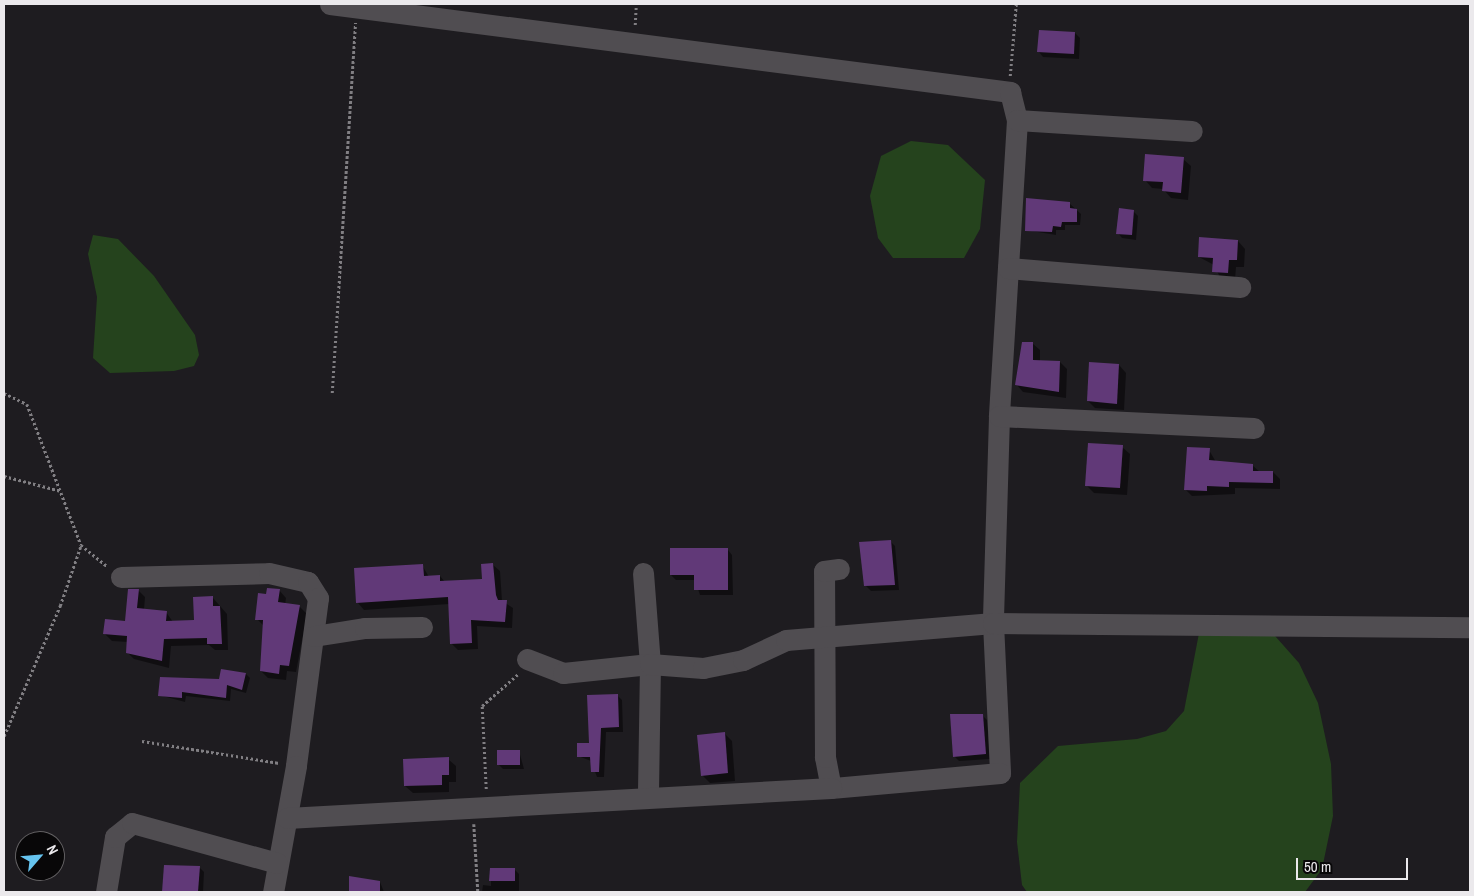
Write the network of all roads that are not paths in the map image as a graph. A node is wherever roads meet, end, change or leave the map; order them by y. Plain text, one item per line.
1 (330, 4) edge
2 (1017, 120) junction
3 (1192, 131) dead end
4 (1008, 268) junction
5 (1240, 287) dead end
6 (999, 416) junction
7 (1254, 428) dead end
8 (839, 569) dead end
9 (643, 573) dead end
10 (121, 577) road end
11 (993, 622) junction
12 (422, 627) dead end
13 (1470, 627) edge
14 (314, 636) junction
15 (827, 640) junction
16 (527, 659) road end
17 (650, 664) junction
18 (831, 788) junction
19 (648, 795) junction
20 (287, 818) junction
21 (277, 864) junction
22 (106, 892) edge
23 (273, 892) edge

1 - 2 street
2 - 3 street
2 - 4 street
4 - 5 street
4 - 6 street
6 - 7 street
6 - 11 street
8 - 15 street
9 - 17 street
10 - 14 street
11 - 13 street
11 - 15 street
11 - 18 street
12 - 14 street
14 - 20 street
15 - 17 street
15 - 18 street
16 - 17 street
17 - 19 street
18 - 19 street
19 - 20 street
20 - 21 street
21 - 22 street
21 - 23 street

